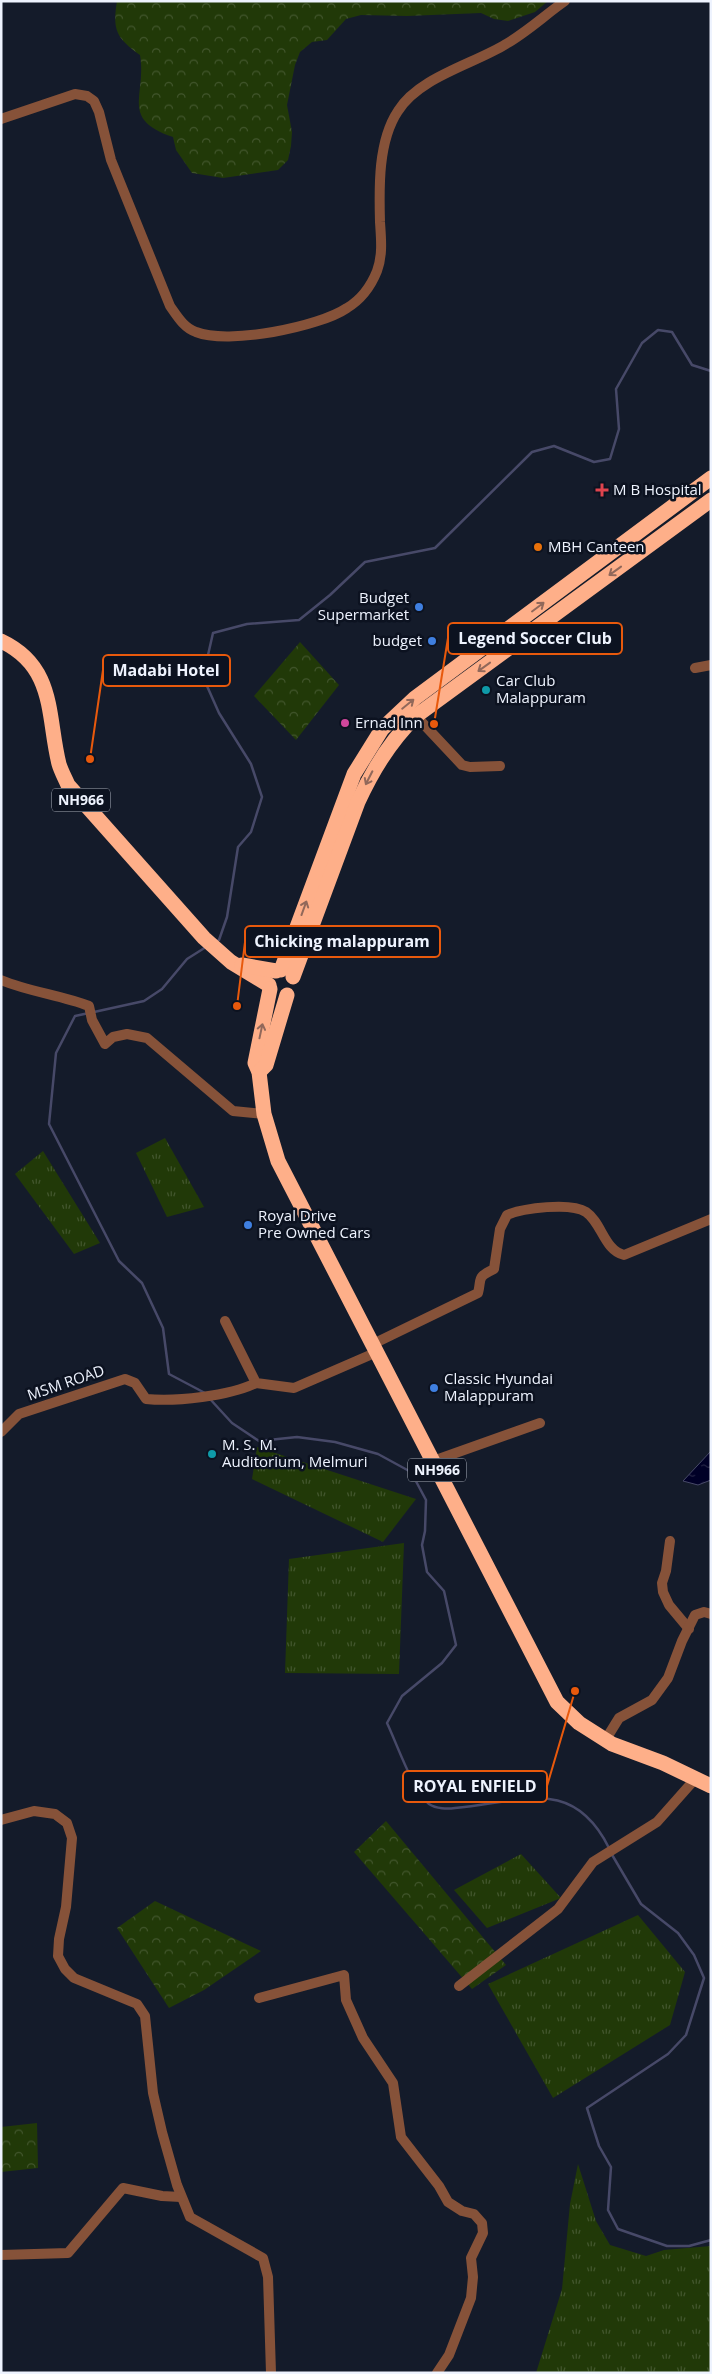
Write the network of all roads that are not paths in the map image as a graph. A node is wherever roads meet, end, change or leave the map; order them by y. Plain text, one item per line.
1 (565, 1) edge
2 (1, 119) edge
3 (711, 478) edge
4 (711, 500) edge
5 (655, 520) junction
6 (666, 534) junction
7 (1, 641) edge
8 (711, 665) edge
9 (695, 668) dead end
10 (416, 716) junction
11 (500, 766) dead end
12 (231, 962) junction
13 (283, 973) junction
14 (1, 980) edge
15 (269, 987) junction
16 (287, 994) junction
17 (259, 1072) junction
18 (264, 1114) junction
19 (711, 1218) edge
20 (225, 1321) dead end
21 (375, 1348) junction
22 (256, 1384) junction
23 (540, 1423) dead end
24 (1, 1432) edge
25 (433, 1461) junction
26 (670, 1541) dead end
27 (711, 1614) edge
28 (689, 1629) junction
29 (606, 1739) junction
30 (696, 1778) junction
31 (711, 1786) edge
32 (1, 1820) edge
33 (459, 1986) dead end
34 (259, 1998) dead end
35 (182, 2197) junction
36 (1, 2255) edge
37 (271, 2373) edge
38 (437, 2373) edge

1 - 2 street
3 - 5 highway
4 - 6 highway
5 - 6 highway
13 -> 5 highway
6 -> 10 highway
7 - 12 highway, NH966
8 - 9 street
10 - 11 street
10 -> 13 highway
12 - 13 highway
12 - 15 highway, NH966
13 - 15 highway, NH966
13 - 16 highway
14 - 18 street
15 - 16 highway, NH966
17 -> 15 highway, NH966
16 - 17 highway
17 - 18 highway, NH966
18 - 21 highway, NH966
19 - 21 street, MSM ROAD
20 - 22 street
21 - 22 street, MSM ROAD
21 - 25 highway, NH966
22 - 24 street, MSM ROAD
23 - 25 street
25 - 29 highway, NH966
26 - 28 street
27 - 28 street
28 - 29 street
29 - 30 highway, NH966
30 - 31 highway, NH966
30 - 33 street
32 - 35 street
34 - 38 street
35 - 36 street
35 - 37 street

